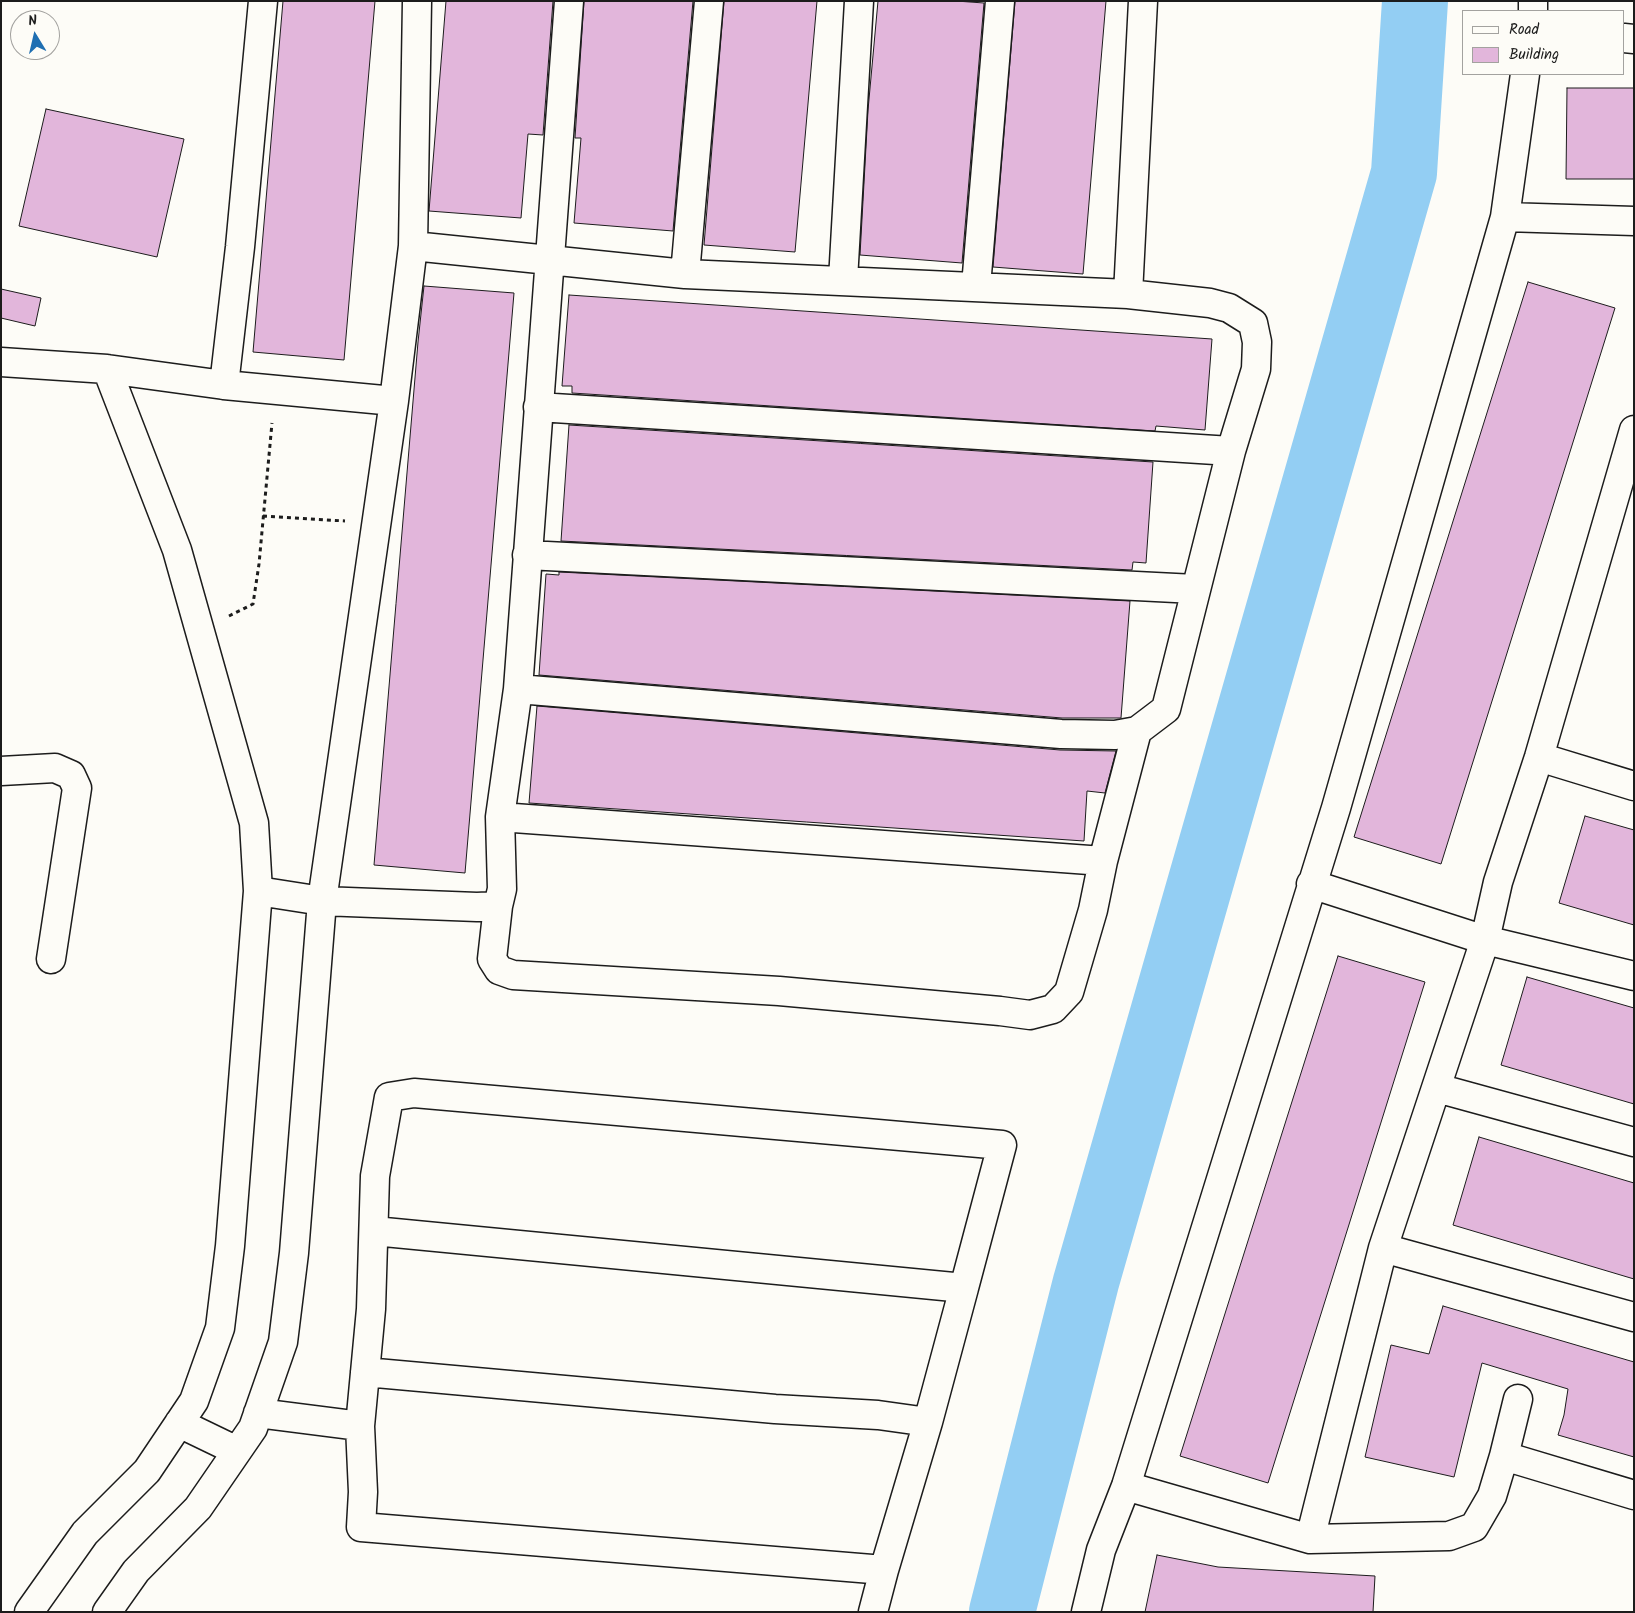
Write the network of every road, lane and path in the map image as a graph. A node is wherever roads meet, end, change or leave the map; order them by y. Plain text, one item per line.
1 (263, 1) edge
2 (416, 1) edge
3 (569, 1) edge
4 (708, 1) edge
5 (858, 1) edge
6 (1000, 1) edge
7 (1143, 1) edge
8 (1525, 75) edge
9 (1505, 217) junction
10 (1634, 221) edge
11 (413, 246) junction
12 (551, 261) junction
13 (685, 274) junction
14 (843, 280) junction
15 (976, 286) junction
16 (1128, 294) junction
17 (1, 362) edge
18 (107, 370) junction
19 (224, 385) junction
20 (275, 390) junction
21 (394, 401) junction
22 (538, 407) junction
23 (1634, 430) edge
24 (1230, 451) junction
25 (263, 516) junction
26 (376, 524) junction
27 (527, 556) junction
28 (1195, 589) junction
29 (197, 623) junction
30 (518, 689) junction
31 (1137, 731) junction
32 (1539, 757) junction
33 (1, 771) edge
34 (1634, 786) edge
35 (500, 817) junction
36 (1103, 861) junction
37 (1311, 884) junction
38 (258, 891) junction
39 (322, 901) junction
40 (498, 906) junction
41 (1485, 940) junction
42 (51, 959) dead end
43 (1634, 976) edge
44 (1437, 1088) junction
45 (1634, 1142) edge
46 (374, 1231) junction
47 (1383, 1248) junction
48 (964, 1288) junction
49 (1634, 1317) edge
50 (365, 1372) junction
51 (1518, 1399) dead end
52 (258, 1414) junction
53 (928, 1422) junction
54 (180, 1424) junction
55 (360, 1426) junction
56 (237, 1451) junction
57 (1504, 1456) junction
58 (1126, 1486) junction
59 (1634, 1495) edge
60 (1310, 1539) junction
61 (884, 1570) junction
62 (29, 1612) edge
63 (107, 1612) edge
64 (873, 1612) edge
65 (1086, 1612) edge

1 - 19 street
2 - 11 street
3 - 12 street
4 - 13 street
5 - 14 street
6 - 15 street
7 - 16 street
8 - 9 street
9 - 10 street
9 - 37 street
11 - 12 street
11 - 21 street
12 - 13 street
12 - 22 street
13 - 14 street
14 - 15 street
15 - 16 street
16 - 24 street
17 - 18 street
18 - 19 street
18 - 29 street
19 - 20 street
20 - 21 street
20 - 25 path
21 - 26 street
22 - 24 street
22 - 27 street
23 - 32 street
24 - 28 street
25 - 26 path
25 - 29 path
26 - 39 street
27 - 28 street
27 - 30 street
28 - 31 street
29 - 38 street
30 - 31 street
30 - 35 street
31 - 36 street
32 - 34 street
32 - 41 street
33 - 42 street
35 - 36 street
35 - 40 street
36 - 40 street
37 - 41 street
37 - 58 street
38 - 39 street
38 - 54 street
39 - 40 street
39 - 52 street
41 - 43 street
41 - 44 street
44 - 45 street
44 - 47 street
46 - 48 street
46 - 48 street
46 - 50 street
47 - 49 street
47 - 60 street
48 - 53 street
50 - 53 street
50 - 55 street
51 - 57 street
52 - 55 street
52 - 56 street
53 - 61 street
54 - 56 street
54 - 62 street
55 - 61 street
56 - 63 street
57 - 59 street
57 - 60 street
58 - 60 street
58 - 65 street
61 - 64 street

